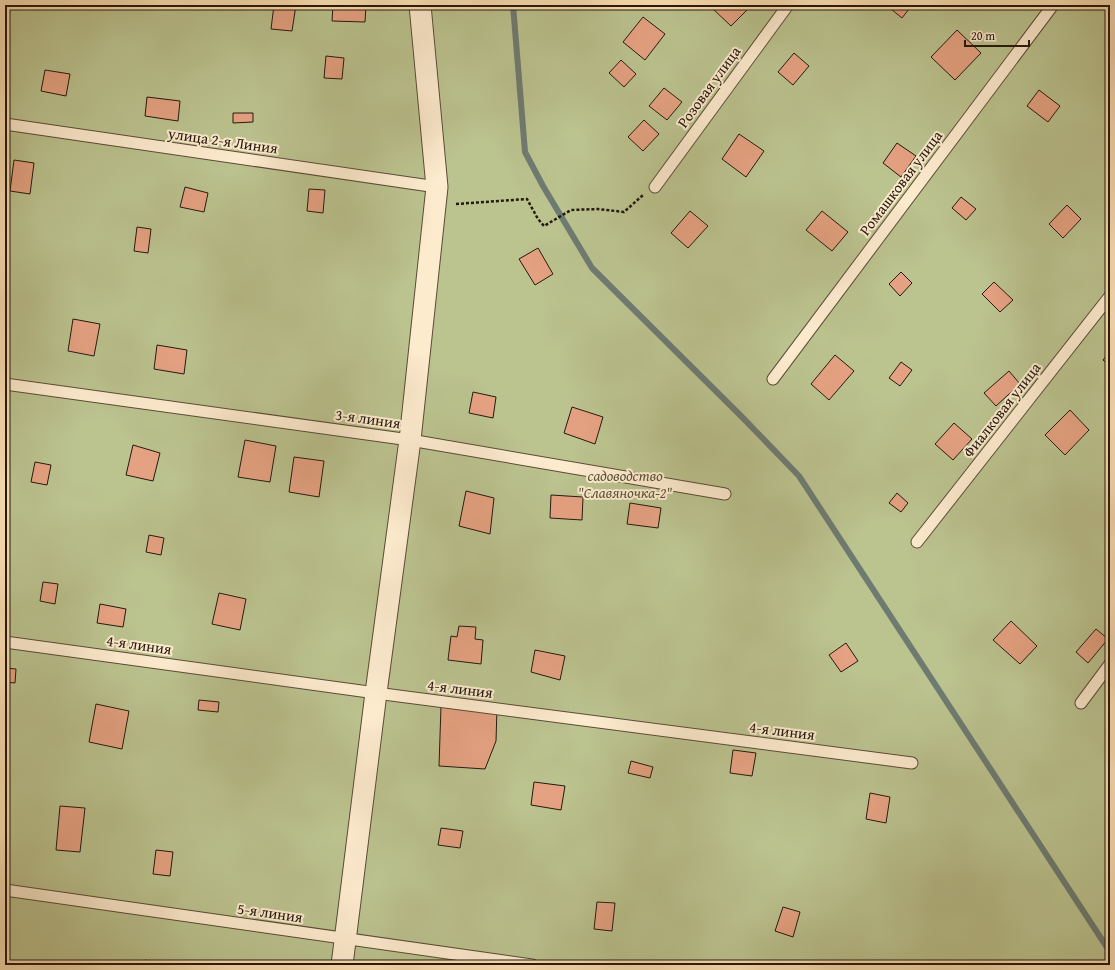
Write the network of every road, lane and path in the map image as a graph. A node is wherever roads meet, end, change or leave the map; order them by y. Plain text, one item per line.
1 (420, 5) edge
2 (788, 5) edge
3 (1053, 5) edge
4 (5, 124) edge
5 (437, 187) junction
6 (655, 187) joint
7 (434, 215) junction
8 (1110, 296) edge
9 (773, 379) dead end
10 (5, 384) edge
11 (410, 440) junction
12 (725, 494) dead end
13 (917, 542) dead end
14 (5, 642) edge
15 (1110, 664) edge
16 (376, 693) junction
17 (1080, 703) dead end
18 (912, 763) dead end
19 (5, 890) edge
20 (346, 939) junction
21 (342, 965) edge
22 (532, 965) edge

1 - 5 street
2 - 6 lane, Розовая улица
3 - 9 lane, Ромашковая улица
4 - 5 lane, улица 2-я Линия
5 - 7 street
6 - 7 path
7 - 11 street
8 - 13 lane, Фиалковая улица
10 - 11 lane, 3-я линия
11 - 12 lane, 3-я линия
11 - 16 street
14 - 16 lane, 4-я линия
15 - 17 lane
16 - 18 lane, 4-я линия
16 - 20 street
19 - 20 lane, 5-я линия
20 - 21 street
20 - 22 lane, 5-я линия

